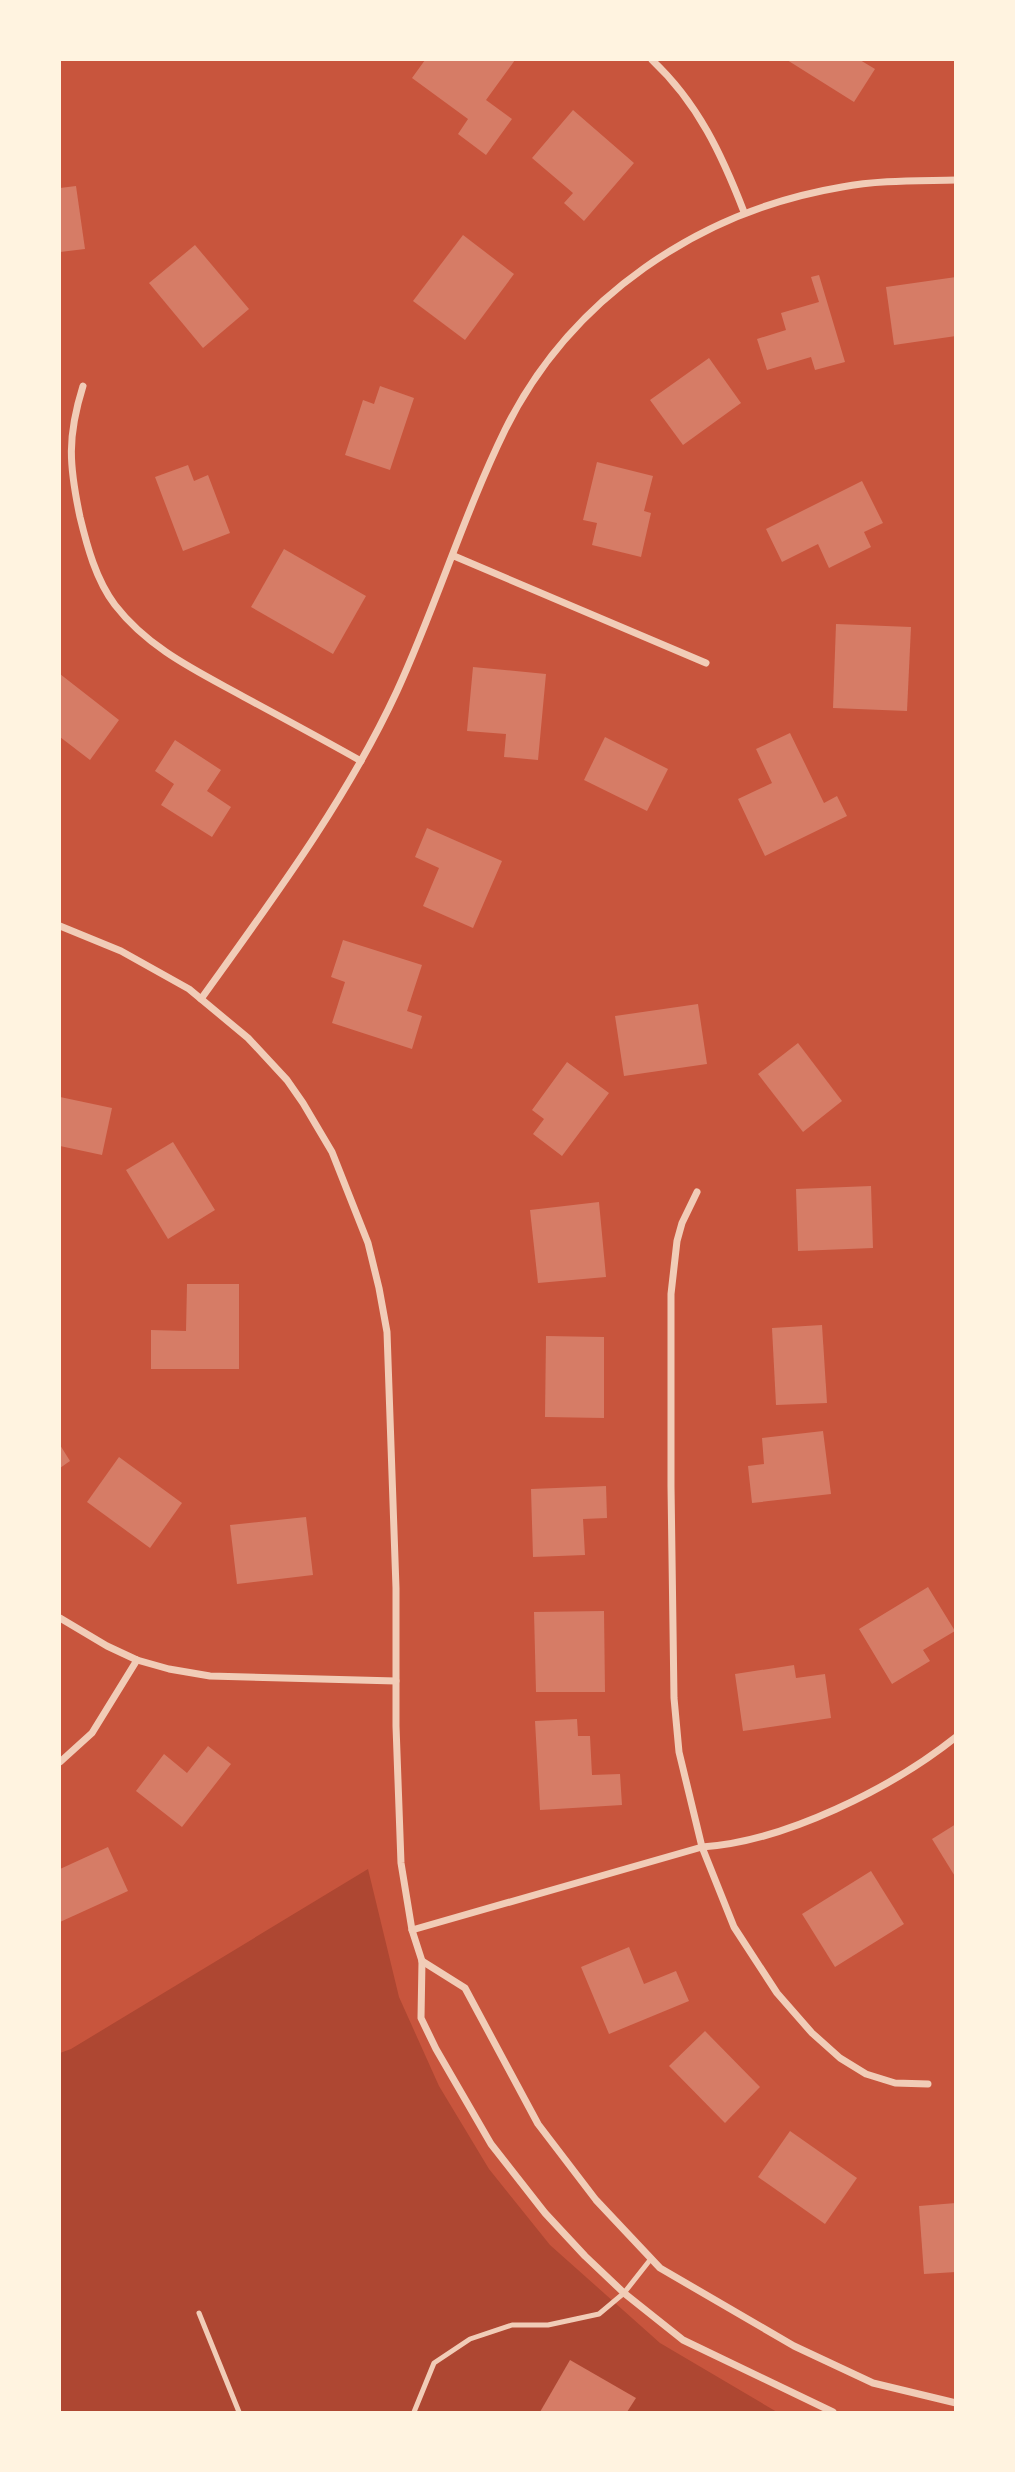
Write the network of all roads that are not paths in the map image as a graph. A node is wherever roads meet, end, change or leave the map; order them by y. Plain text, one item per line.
1 (652, 60) edge
2 (956, 180) edge
3 (744, 212) junction
4 (83, 386) dead end
5 (454, 556) junction
6 (706, 663) dead end
7 (361, 761) junction
8 (60, 926) edge
9 (201, 999) junction
10 (698, 1192) dead end
11 (60, 1618) edge
12 (137, 1660) junction
13 (396, 1681) junction
14 (956, 1737) edge
15 (60, 1762) edge
16 (702, 1847) junction
17 (412, 1930) junction
18 (422, 1961) junction
19 (928, 2084) dead end
20 (650, 2259) junction
21 (624, 2293) junction
22 (199, 2313) dead end
23 (956, 2403) edge
24 (239, 2413) edge
25 (414, 2413) edge
26 (833, 2413) edge

1 - 3 street
2 - 3 street
3 - 5 street
4 - 7 street
5 - 6 street
5 - 7 street
7 - 9 street
8 - 9 street
9 - 13 street
10 - 16 street
11 - 12 street
12 - 13 street
12 - 15 street
13 - 17 street
14 - 16 street
16 - 17 street
16 - 19 street
17 - 18 street
18 - 20 street
18 - 21 street
20 - 21 lane
20 - 23 street
21 - 25 lane
21 - 26 street
22 - 24 lane

